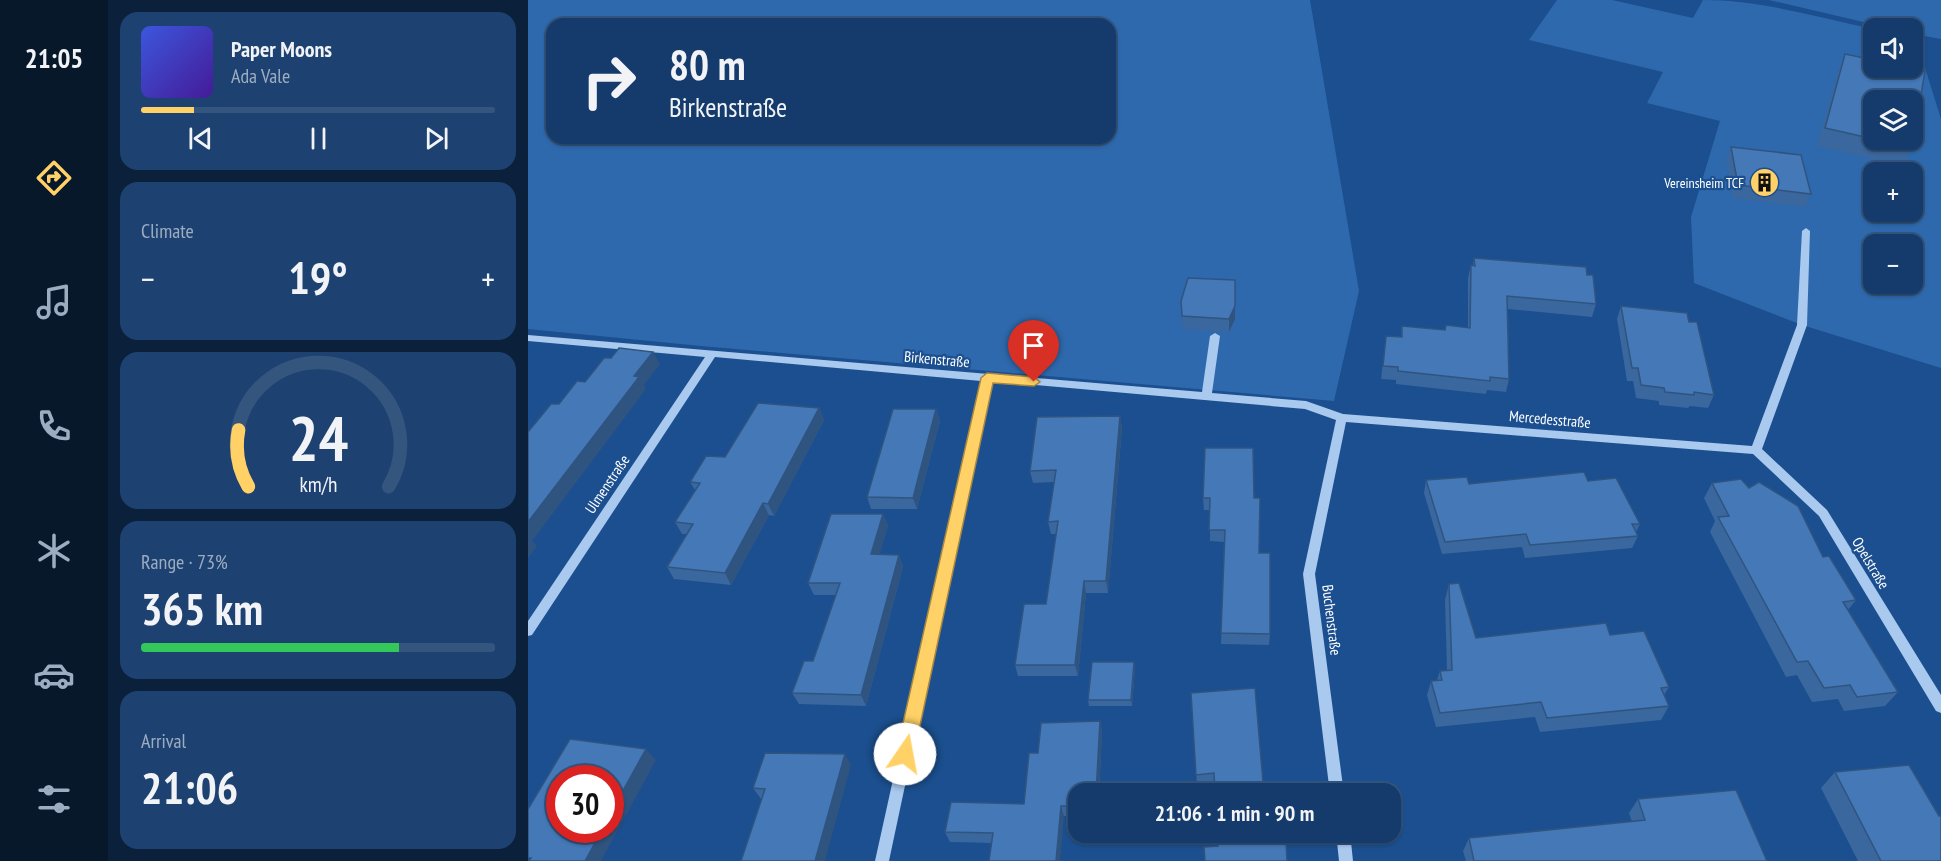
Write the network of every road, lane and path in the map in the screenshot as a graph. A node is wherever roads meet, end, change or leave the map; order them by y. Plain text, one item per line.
1 (1806, 231) dead end
2 (1215, 336) edge
3 (528, 338) edge
4 (712, 354) junction
5 (987, 378) junction
6 (1206, 397) junction
7 (1342, 418) junction
8 (1756, 450) junction
9 (528, 631) edge
10 (1941, 707) edge
11 (1336, 783) edge
12 (1344, 843) edge
13 (882, 861) edge
14 (1346, 861) edge

1 - 8 street
2 - 6 street
3 - 4 street, Birkenstraße
4 - 5 street, Birkenstraße
4 - 9 street, Ulmenstraße
5 - 6 street, Birkenstraße
5 - 13 street
6 - 7 street, Birkenstraße
7 - 8 street, Mercedesstraße
7 - 11 street, Buchenstraße
8 - 10 street, Opelstraße
12 - 14 street

